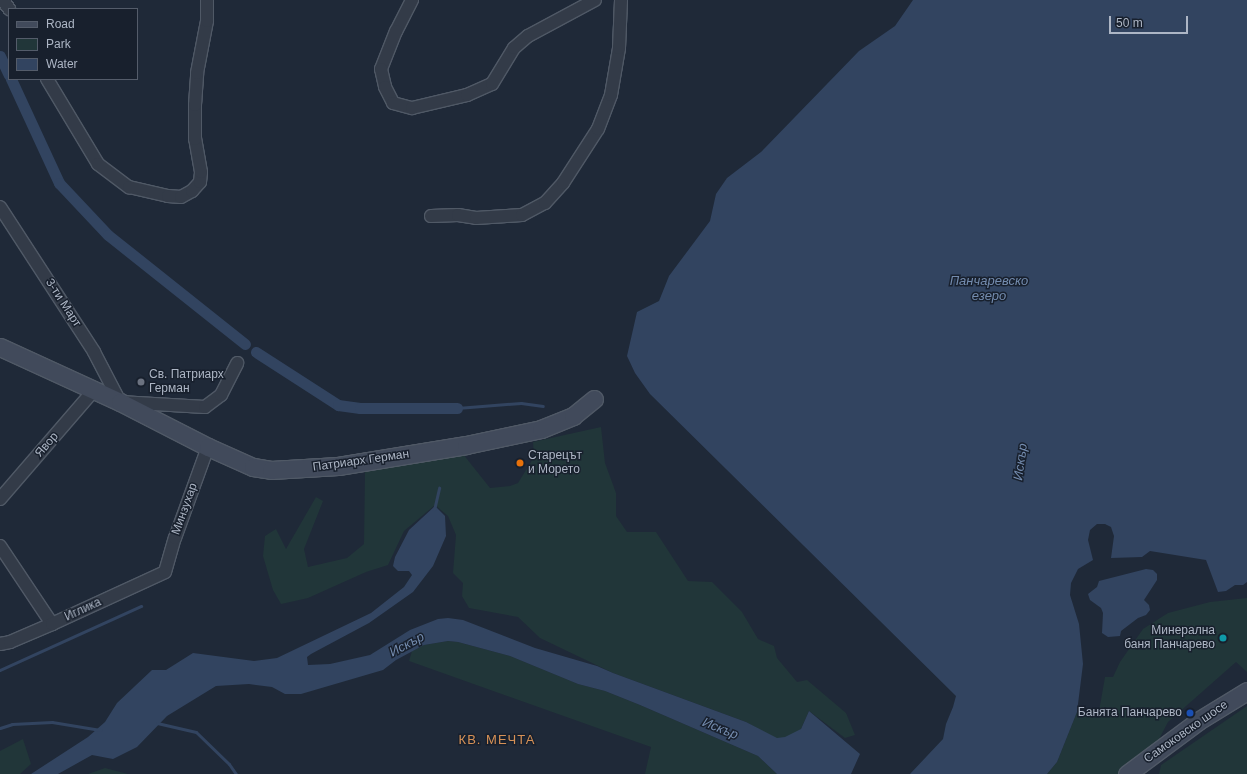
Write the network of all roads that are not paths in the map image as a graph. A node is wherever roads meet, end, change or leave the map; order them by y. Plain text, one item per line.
1 (207, 0) edge
2 (412, 0) edge
3 (595, 0) edge
4 (621, 0) edge
5 (48, 80) edge
6 (0, 207) edge
7 (431, 216) dead end
8 (0, 347) edge
9 (237, 363) dead end
10 (94, 390) junction
11 (594, 398) dead end
12 (120, 402) junction
13 (208, 447) junction
14 (0, 499) edge
15 (0, 546) edge
16 (165, 572) joint
17 (52, 624) junction
18 (0, 644) edge
19 (1247, 691) edge
20 (1127, 774) edge

1 - 5 street
2 - 3 street
4 - 7 street
6 - 12 street, 3-ти Март
8 - 10 street, Патриарх Герман
9 - 12 street
10 - 12 street, Патриарх Герман
10 - 14 street, Явор
11 - 13 street, Патриарх Герман
12 - 13 street, Патриарх Герман
13 - 16 street, Минзухар
15 - 17 street
16 - 17 street, Иглика
17 - 18 street, Иглика
19 - 20 street, Самоковско шосе

